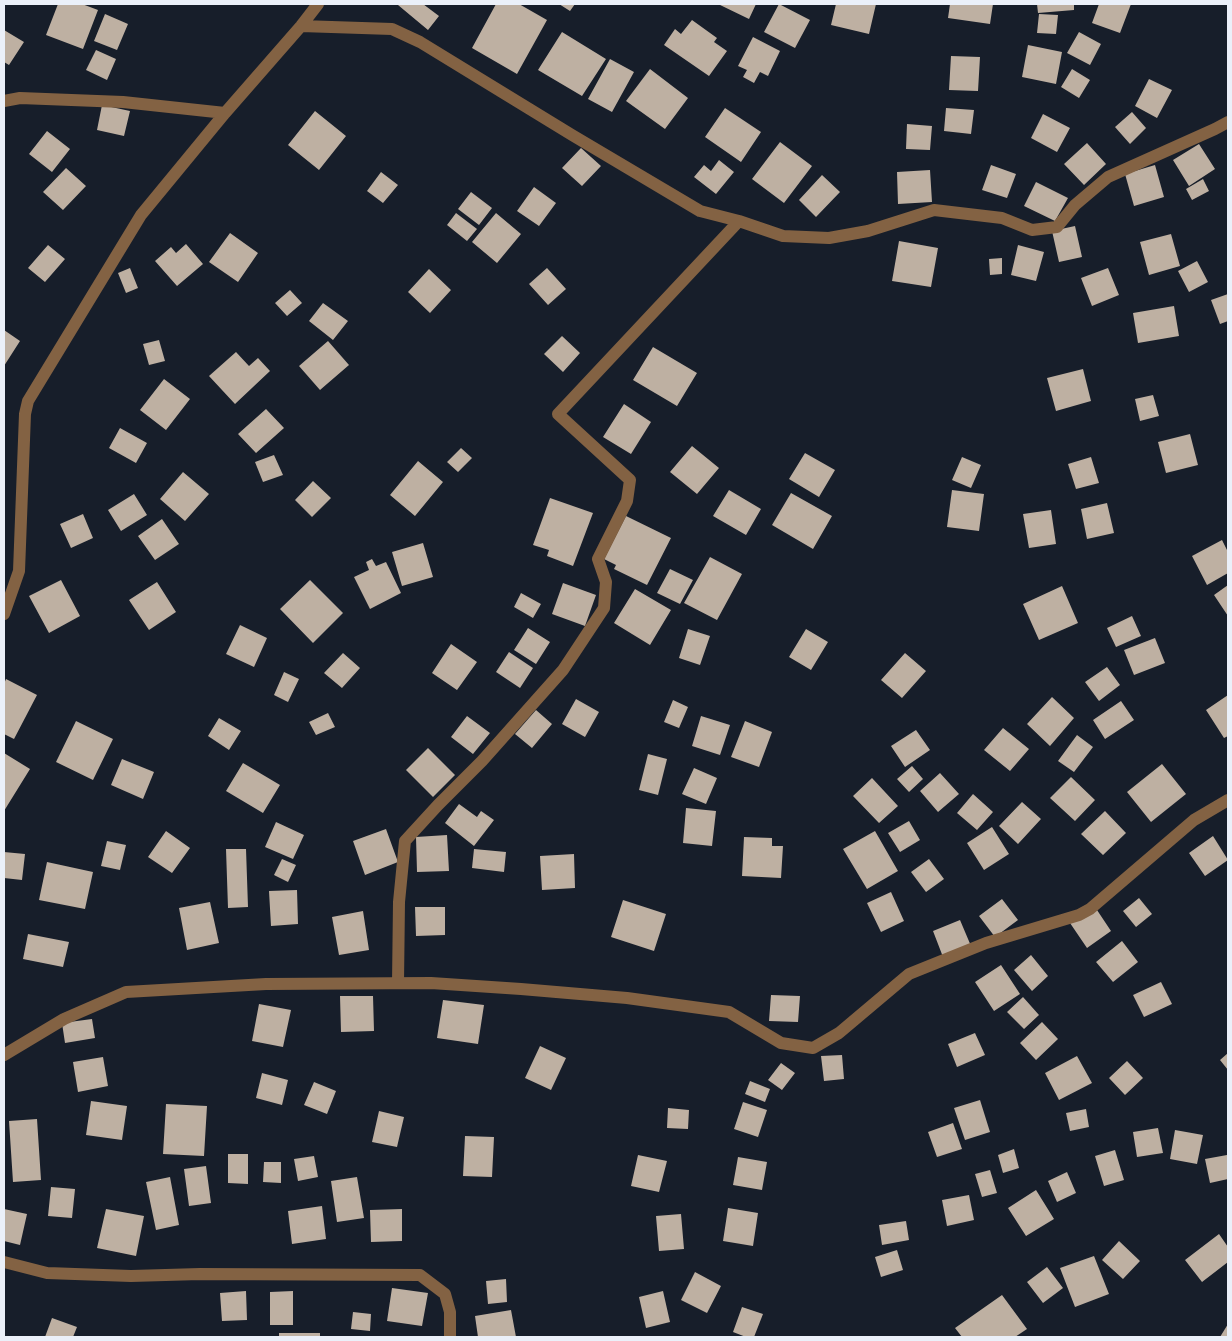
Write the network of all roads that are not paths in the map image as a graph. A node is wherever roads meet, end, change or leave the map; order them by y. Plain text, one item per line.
1 (318, 4) edge
2 (301, 26) junction
3 (4, 101) edge
4 (225, 113) junction
5 (1228, 122) edge
6 (739, 221) junction
7 (4, 614) edge
8 (1228, 800) edge
9 (398, 983) junction
10 (4, 1055) edge
11 (4, 1262) edge
12 (450, 1337) edge

1 - 2 street
2 - 4 street
2 - 6 street
3 - 4 street
4 - 7 street
5 - 6 street
6 - 9 street
8 - 9 street
9 - 10 street
11 - 12 street

